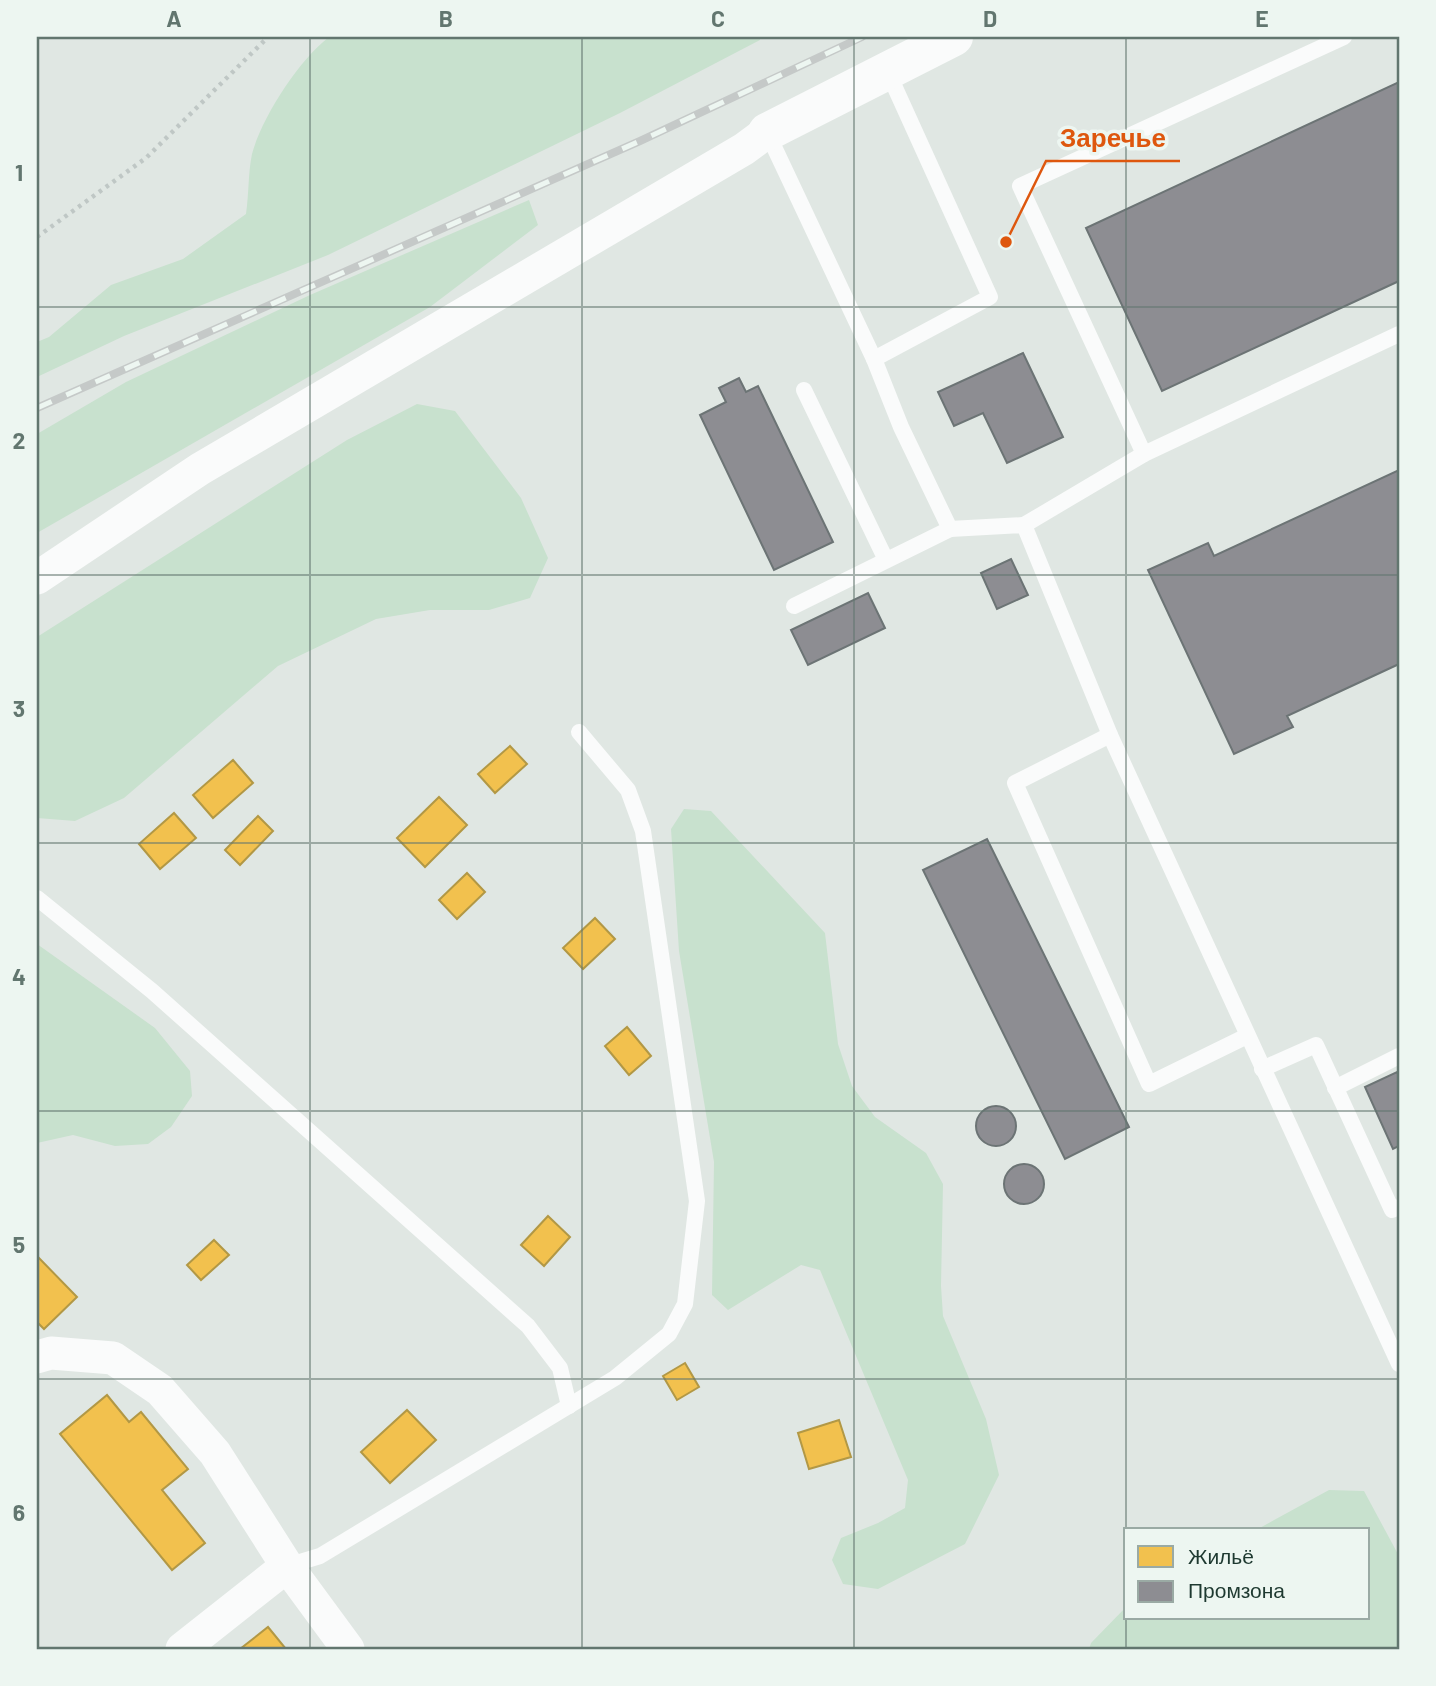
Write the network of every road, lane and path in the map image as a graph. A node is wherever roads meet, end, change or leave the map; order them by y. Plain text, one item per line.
1 (268, 37) edge
2 (954, 37) edge
3 (1344, 37) edge
4 (887, 70) junction
5 (767, 132) junction
6 (37, 237) edge
7 (1399, 334) edge
8 (874, 359) junction
9 (804, 390) dead end
10 (1144, 454) junction
11 (1024, 525) junction
12 (950, 529) junction
13 (886, 561) junction
14 (37, 578) edge
15 (794, 606) dead end
16 (579, 732) dead end
17 (1110, 735) junction
18 (37, 898) edge
19 (1247, 1036) junction
20 (1399, 1056) edge
21 (1262, 1069) junction
22 (1335, 1088) junction
23 (1399, 1207) edge
24 (37, 1357) edge
25 (1399, 1364) edge
26 (569, 1406) junction
27 (287, 1566) junction
28 (182, 1649) edge
29 (348, 1649) edge

1 - 6 path
2 - 4 street
3 - 10 lane
4 - 5 street
4 - 8 lane
5 - 8 lane
5 - 14 street
7 - 10 lane
8 - 12 lane
9 - 13 lane
10 - 11 lane
11 - 12 lane
11 - 17 lane
12 - 13 lane
13 - 15 lane
16 - 26 lane
17 - 19 lane
17 - 19 lane
18 - 26 lane
19 - 21 lane
20 - 22 lane
21 - 22 lane
21 - 25 lane
22 - 23 lane
24 - 27 street
26 - 27 lane
27 - 28 street
27 - 29 street

